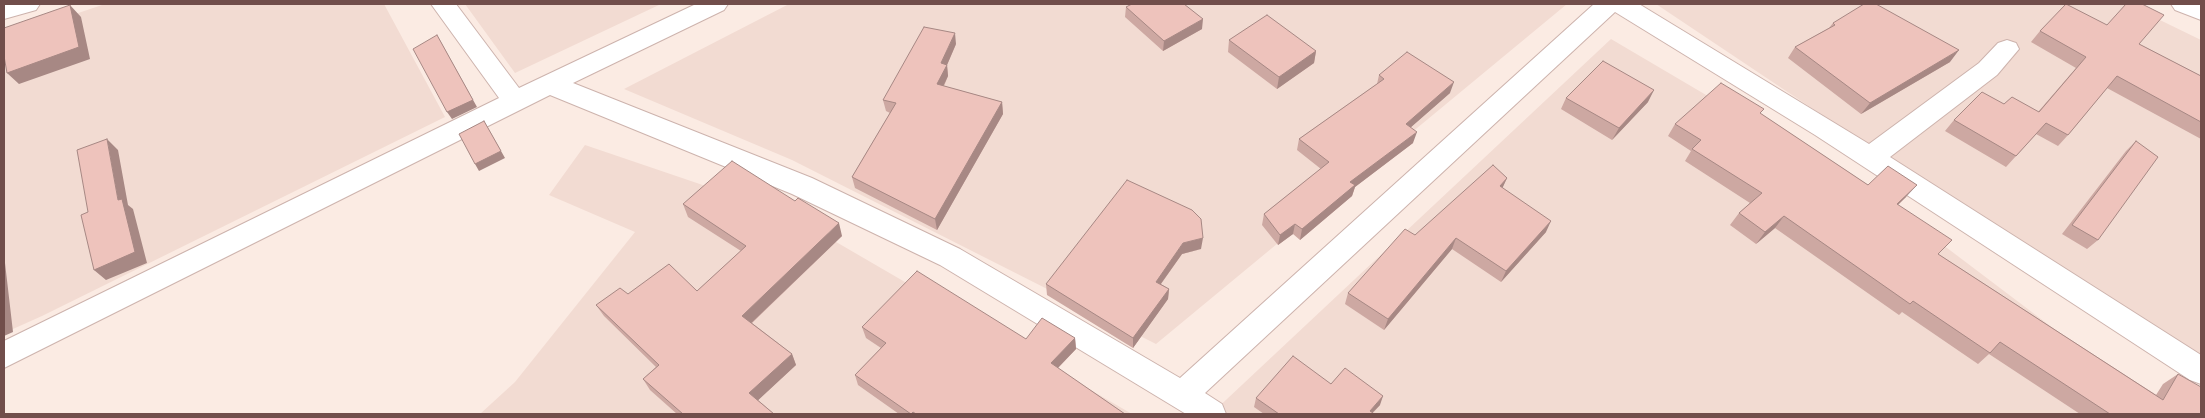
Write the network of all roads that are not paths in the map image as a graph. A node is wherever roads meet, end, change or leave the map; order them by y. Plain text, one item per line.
1 (28, 4) edge
2 (443, 4) edge
3 (716, 4) edge
4 (1609, 4) edge
5 (1621, 4) edge
6 (2183, 4) edge
7 (4, 12) edge
8 (2201, 12) edge
9 (2007, 49) dead end
10 (549, 84) junction
11 (515, 101) junction
12 (1869, 158) junction
13 (4, 356) edge
14 (2201, 371) edge
15 (1182, 394) junction
16 (1211, 414) edge

1 - 7 street
2 - 11 street
3 - 10 street
4 - 15 street
5 - 12 street
6 - 8 street
9 - 12 street
10 - 11 street
10 - 15 street
11 - 13 street
12 - 14 street
15 - 16 street

